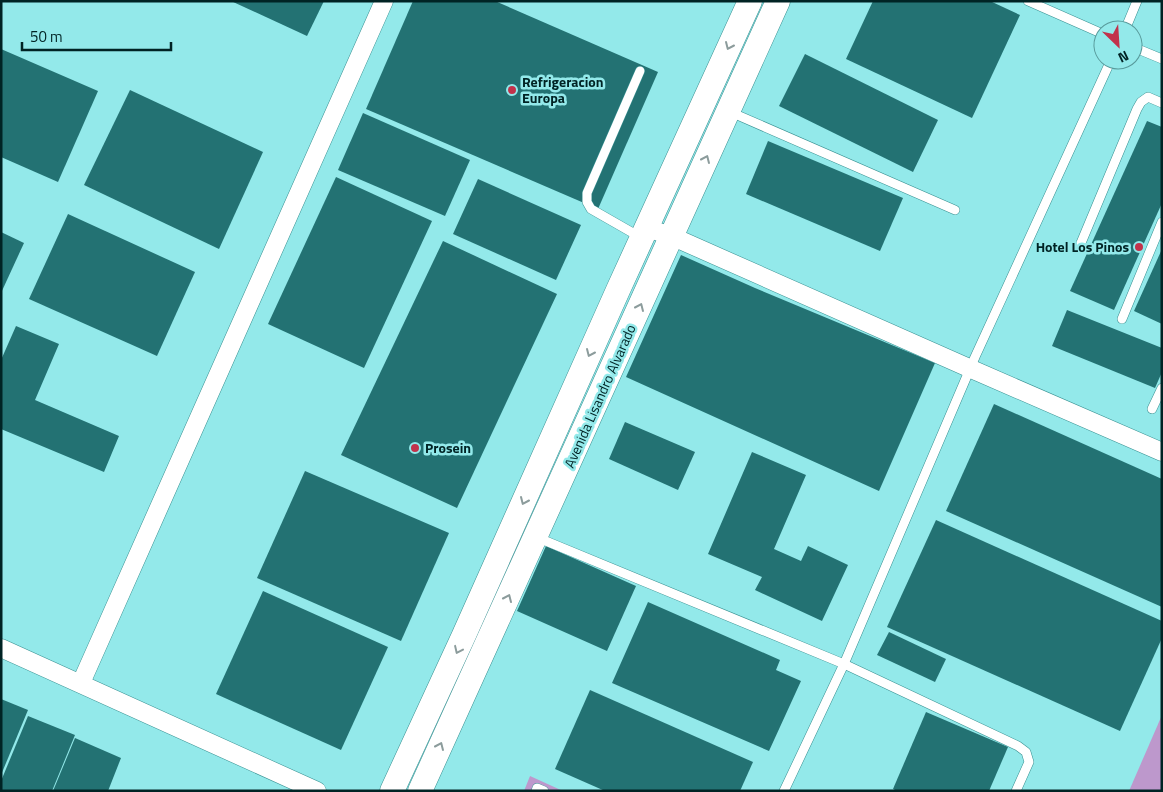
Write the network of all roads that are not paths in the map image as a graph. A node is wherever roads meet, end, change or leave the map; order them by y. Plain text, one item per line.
1 (384, 1) edge
2 (750, 1) edge
3 (778, 1) edge
4 (1028, 1) edge
5 (1137, 1) edge
6 (1129, 20) edge
7 (1093, 30) edge
8 (1143, 51) edge
9 (1162, 59) edge
10 (640, 70) dead end
11 (1106, 70) edge
12 (1162, 103) edge
13 (728, 111) junction
14 (955, 210) dead end
15 (1162, 222) edge
16 (644, 233) junction
17 (672, 236) junction
18 (1081, 243) dead end
19 (1122, 319) dead end
20 (969, 368) junction
21 (1162, 388) edge
22 (1152, 409) dead end
23 (1162, 452) edge
24 (536, 537) junction
25 (1, 648) edge
26 (844, 664) junction
27 (81, 684) junction
28 (317, 791) edge
29 (392, 791) edge
30 (420, 791) edge
31 (536, 791) edge
32 (544, 791) edge
33 (784, 791) edge
34 (1016, 791) edge

1 - 27 street
2 -> 16 street, Avenida Lisandro Alvarado
3 - 13 street, Avenida Lisandro Alvarado
4 - 7 lane
5 - 6 lane
8 - 9 lane
10 - 16 lane
11 - 20 lane
12 - 18 lane
13 - 14 lane
17 -> 13 street, Avenida Lisandro Alvarado
15 - 19 lane
16 - 17 street
16 -> 29 street, Avenida Lisandro Alvarado
17 - 20 street
24 -> 17 street, Avenida Lisandro Alvarado
20 - 23 street
20 - 26 lane
21 - 22 lane
24 - 26 lane
30 -> 24 street, Avenida Lisandro Alvarado
25 - 27 street
26 - 33 lane
26 - 34 lane
27 - 28 street
31 - 32 lane

